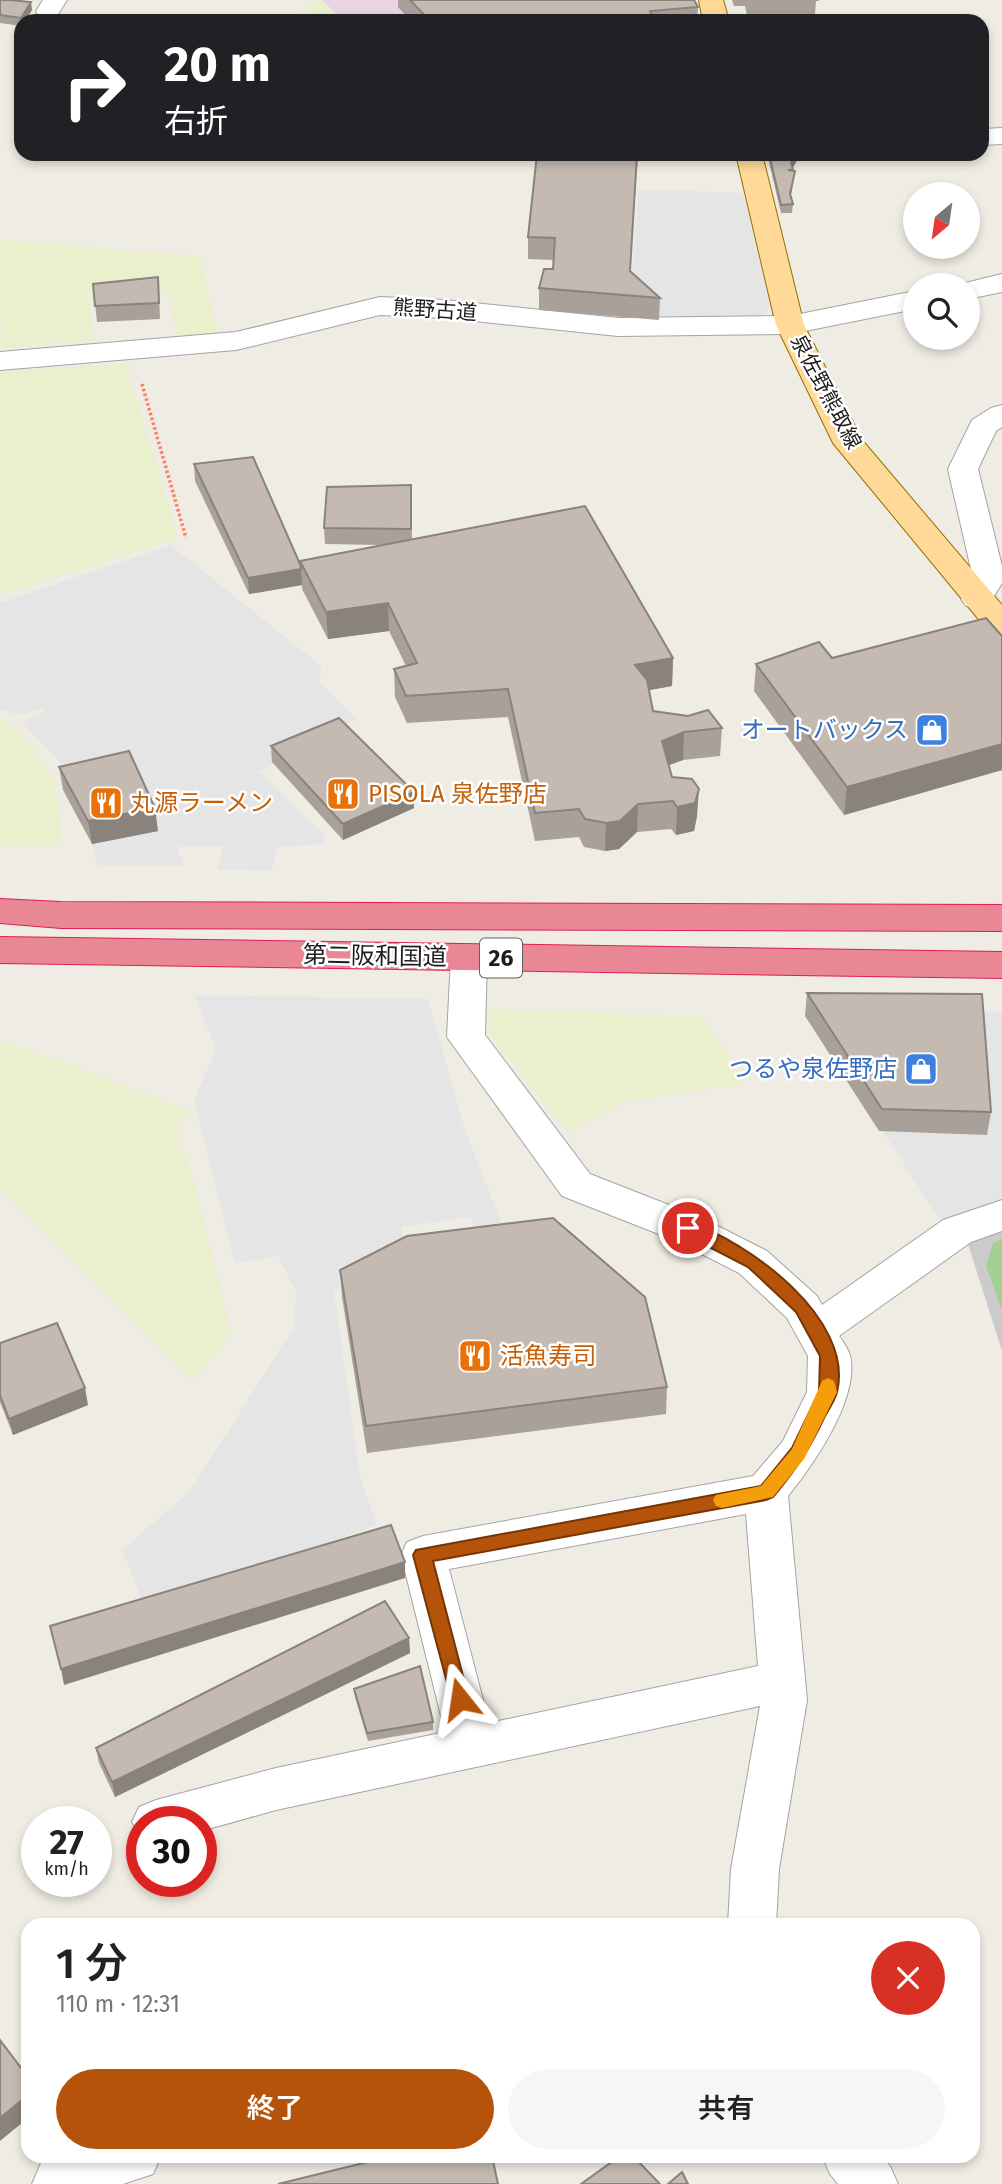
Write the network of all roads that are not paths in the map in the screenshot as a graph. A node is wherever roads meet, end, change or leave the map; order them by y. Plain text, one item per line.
1 (751, 161) edge
2 (1002, 283) edge
3 (980, 288) edge
4 (903, 302) edge
5 (790, 325) junction
6 (0, 361) edge
7 (1002, 414) edge
8 (977, 599) junction
9 (1002, 626) edge
10 (0, 911) edge
11 (1002, 918) edge
12 (0, 950) edge
13 (469, 957) junction
14 (1002, 965) edge
15 (1002, 1215) edge
16 (815, 1331) junction
17 (766, 1492) junction
18 (782, 1681) junction
19 (472, 1747) junction
20 (214, 1806) edge
21 (752, 1918) edge
22 (100, 2163) edge
23 (854, 2163) edge
24 (58, 2184) edge
25 (872, 2184) edge

1 - 5 main road, 泉佐野熊取線
2 - 3 street
4 - 5 street, 熊野古道
5 - 6 street, 熊野古道
5 - 8 main road, 泉佐野熊取線
7 - 8 street
8 - 9 main road, 泉佐野熊取線
10 - 11 highway, 第二阪和国道 / 26
12 - 13 highway, 第二阪和国道 / 26
13 - 14 highway, 第二阪和国道 / 26
13 - 16 street
15 - 16 street
16 - 17 street
17 - 18 street
17 - 19 street
18 - 19 street
18 - 21 street
19 - 20 street
22 - 24 street
23 - 25 street

